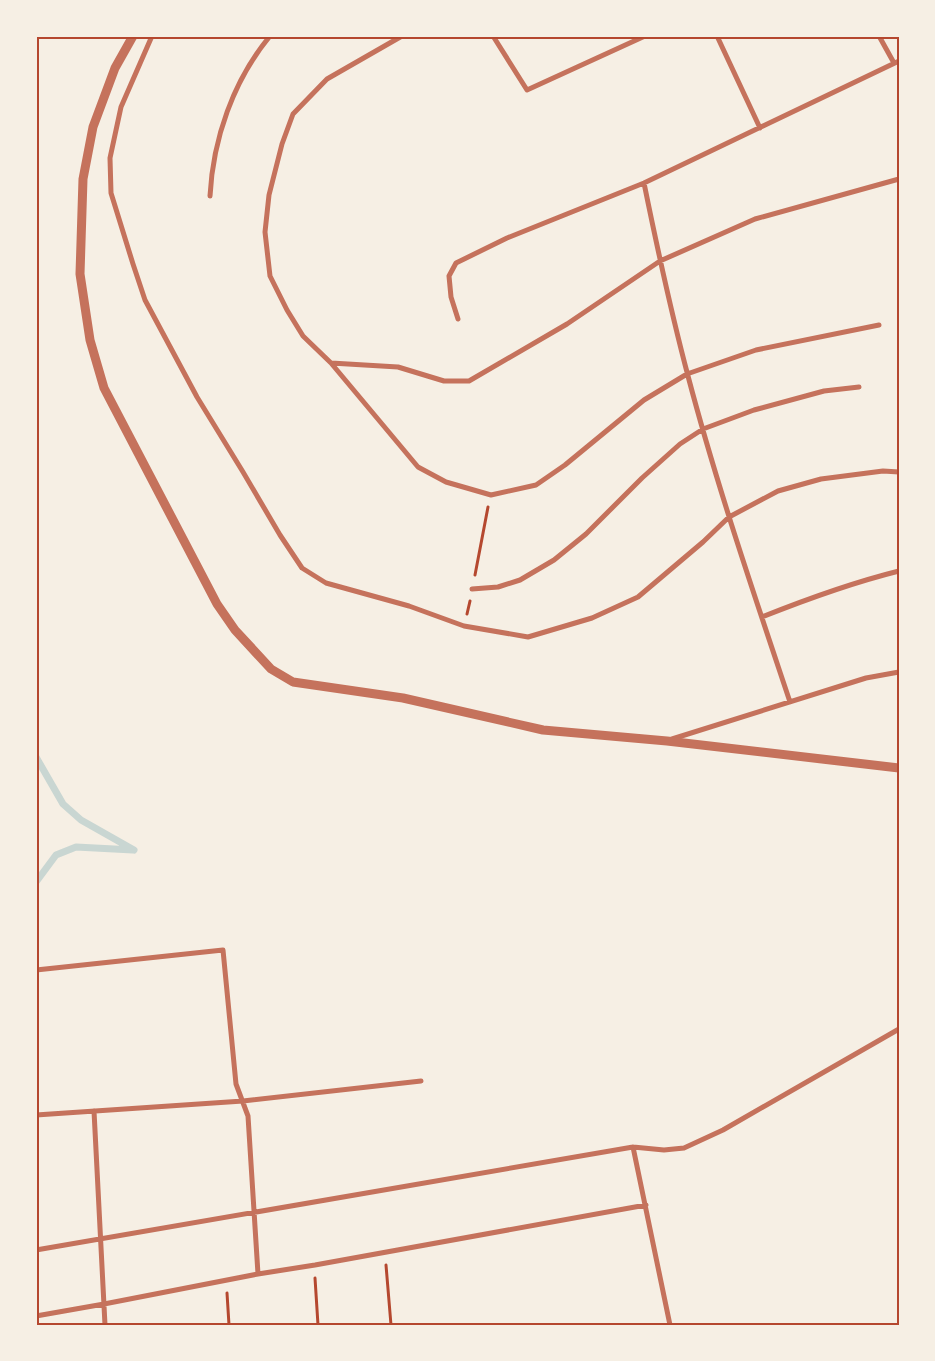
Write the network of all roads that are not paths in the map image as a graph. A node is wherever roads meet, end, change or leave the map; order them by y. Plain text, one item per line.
1 (132, 36) edge
2 (152, 36) edge
3 (270, 36) edge
4 (402, 36) edge
5 (493, 36) edge
6 (645, 36) edge
7 (717, 36) edge
8 (879, 36) edge
9 (896, 62) edge
10 (760, 128) junction
11 (899, 179) edge
12 (644, 183) junction
13 (210, 196) dead end
14 (660, 261) junction
15 (458, 319) dead end
16 (879, 325) dead end
17 (331, 362) junction
18 (687, 374) junction
19 (859, 387) dead end
20 (703, 429) junction
21 (899, 472) edge
22 (729, 517) junction
23 (899, 571) edge
24 (472, 589) road end
25 (762, 617) junction
26 (899, 672) edge
27 (790, 702) junction
28 (666, 741) junction
29 (899, 768) edge
30 (36, 970) edge
31 (899, 1029) edge
32 (421, 1081) dead end
33 (243, 1101) junction
34 (94, 1111) junction
35 (36, 1115) edge
36 (634, 1147) junction
37 (646, 1205) junction
38 (254, 1212) junction
39 (100, 1239) junction
40 (36, 1250) edge
41 (258, 1274) junction
42 (104, 1304) junction
43 (36, 1316) edge
44 (105, 1325) edge
45 (670, 1325) edge

1 - 28 street
2 - 22 street
3 - 13 street
4 - 17 street
5 - 6 street
7 - 10 street
8 - 9 street
9 - 10 street
10 - 12 street
11 - 14 street
12 - 14 street
12 - 15 street
14 - 17 street
14 - 18 street
16 - 18 street
17 - 18 street
18 - 20 street
19 - 20 street
20 - 22 street
20 - 24 street
21 - 22 street
22 - 25 street
23 - 25 street
25 - 27 street
26 - 27 street
27 - 28 street
28 - 29 street
30 - 33 street
31 - 36 street
32 - 33 street
33 - 34 street
33 - 38 street
34 - 35 street
34 - 39 street
36 - 37 street
36 - 38 street
37 - 41 street
37 - 45 street
38 - 39 street
38 - 41 street
39 - 40 street
39 - 42 street
41 - 42 street
42 - 43 street
42 - 44 street

